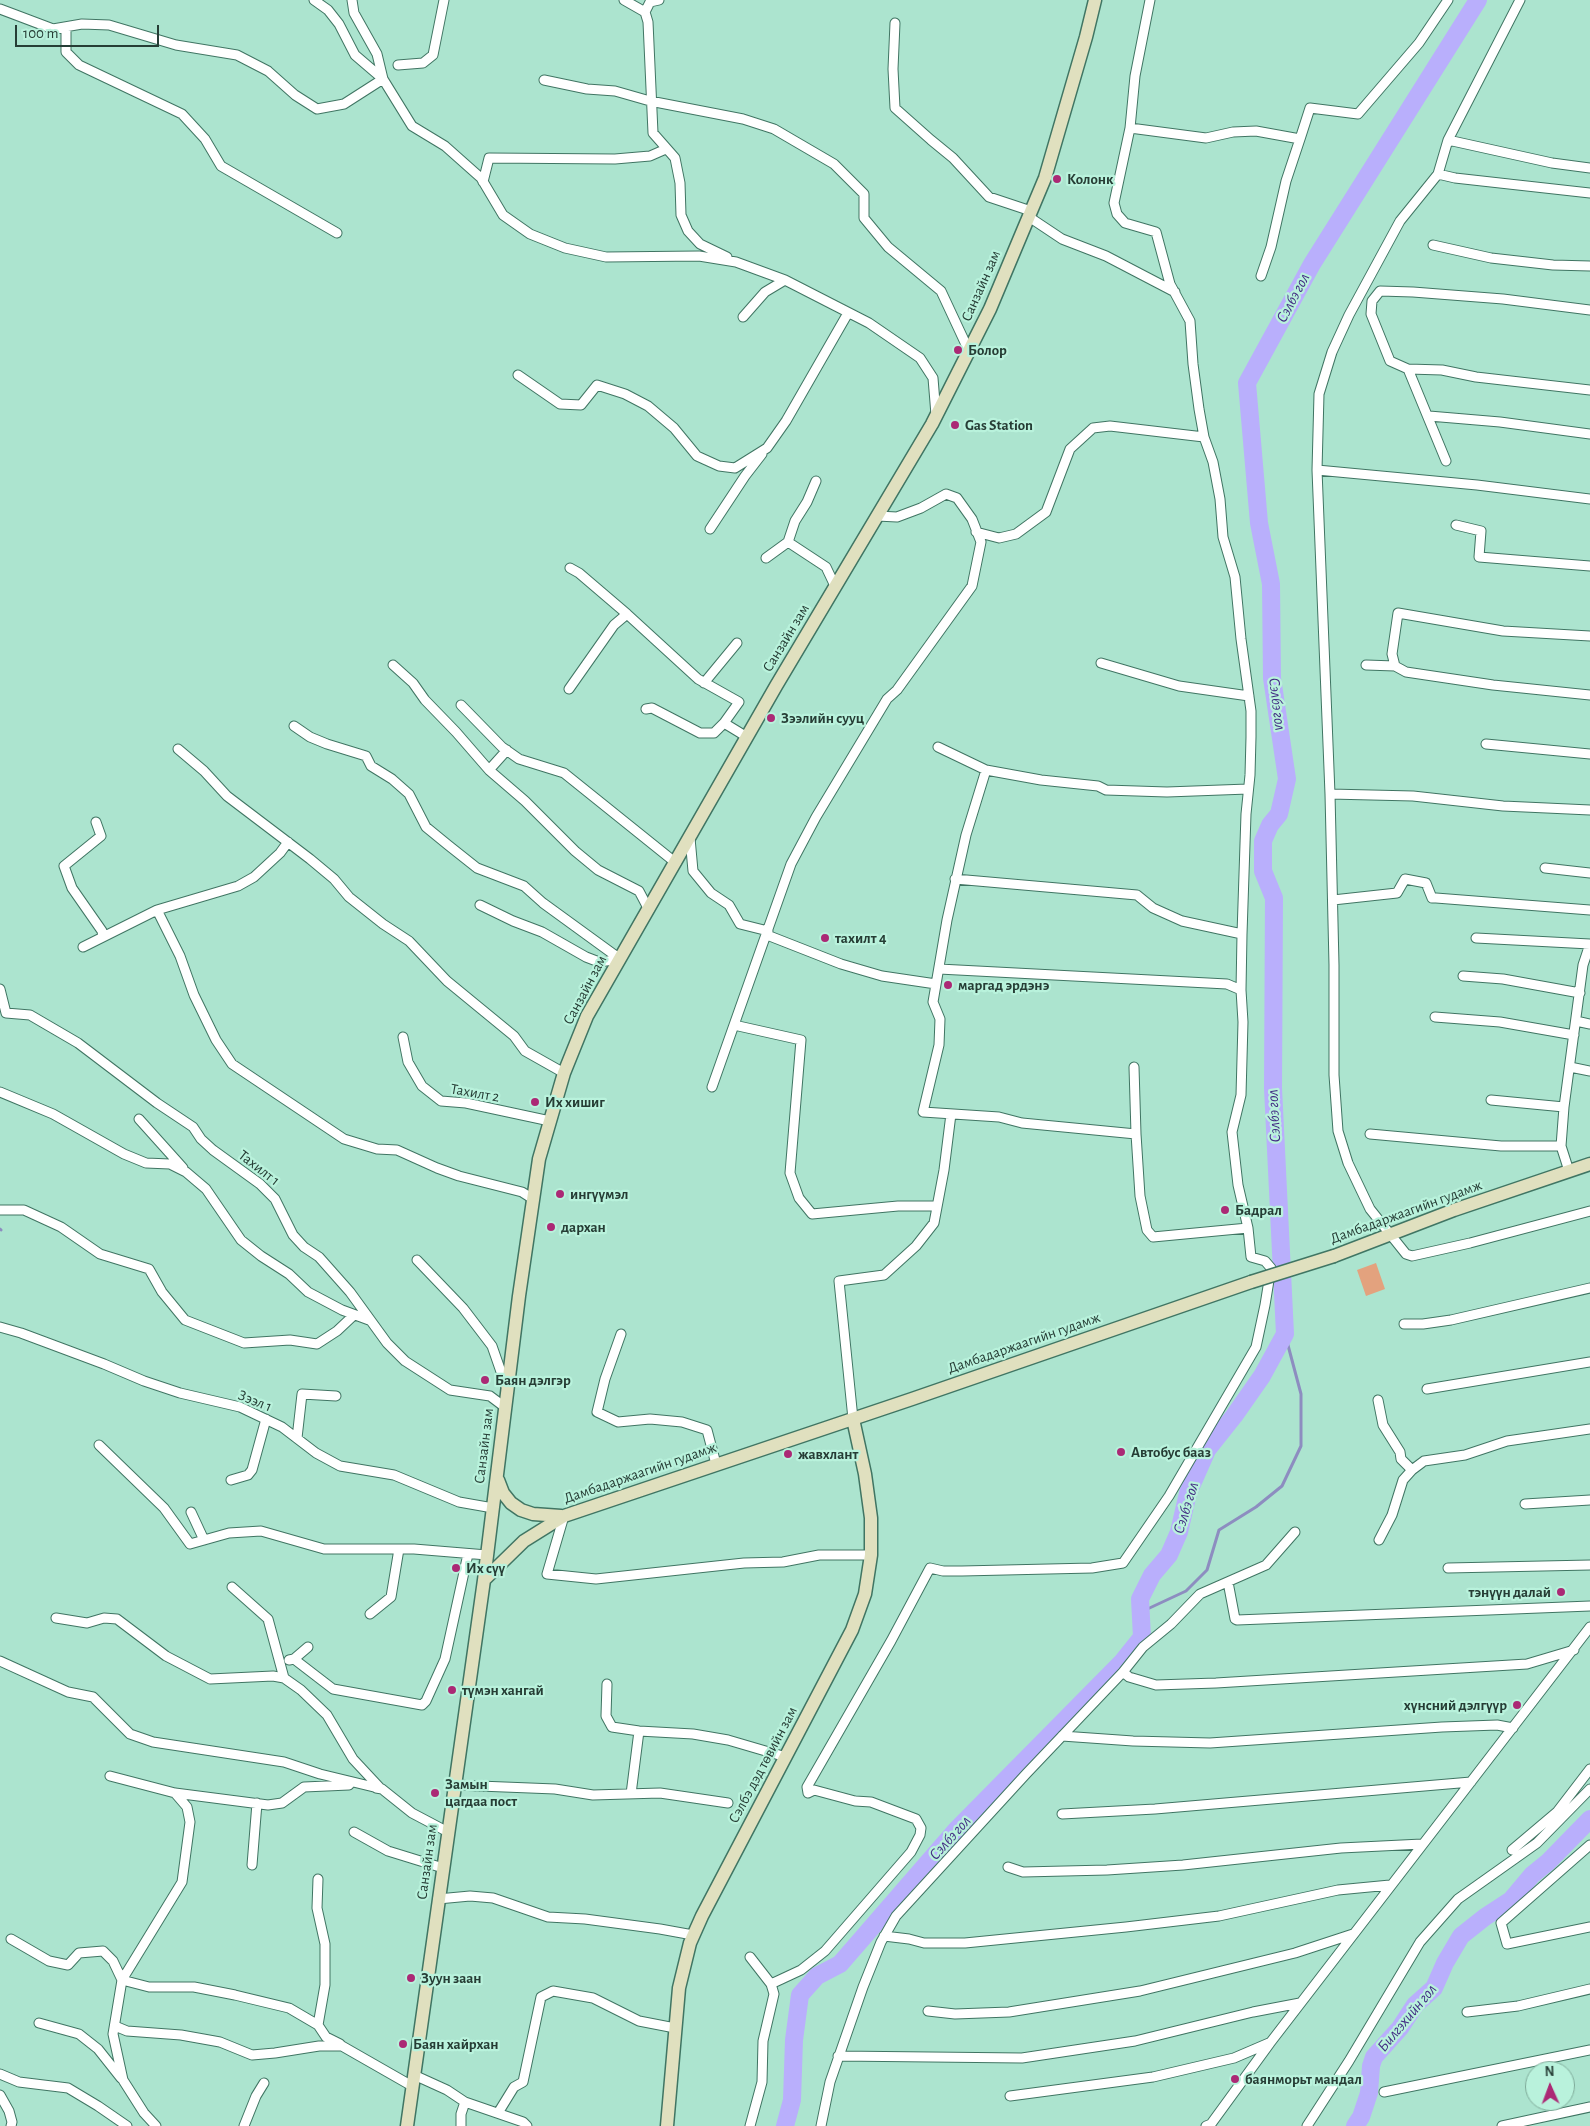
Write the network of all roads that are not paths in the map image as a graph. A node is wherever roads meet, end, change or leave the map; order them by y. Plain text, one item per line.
1 (314, 0) edge
2 (352, 0) edge
3 (444, 0) edge
4 (624, 0) edge
5 (659, 0) edge
6 (1095, 0) edge
7 (1150, 0) edge
8 (1448, 0) edge
9 (1520, 0) edge
10 (0, 9) edge
11 (644, 12) junction
12 (895, 23) dead end
13 (66, 27) junction
14 (398, 65) dead end
15 (383, 79) junction
16 (544, 80) dead end
17 (650, 101) junction
18 (1130, 128) junction
19 (1300, 139) junction
20 (1448, 140) junction
21 (666, 149) junction
22 (1590, 168) edge
23 (1438, 174) junction
24 (484, 182) junction
25 (1590, 193) edge
26 (1030, 214) junction
27 (337, 233) dead end
28 (1432, 245) dead end
29 (736, 262) junction
30 (1590, 266) edge
31 (1261, 276) dead end
32 (785, 280) junction
33 (1175, 292) junction
34 (1590, 310) edge
35 (848, 313) junction
36 (743, 317) dead end
37 (969, 350) junction
38 (1408, 369) junction
39 (518, 375) dead end
40 (1590, 390) edge
41 (936, 416) junction
42 (1429, 416) junction
43 (1590, 434) edge
44 (1204, 437) junction
45 (767, 448) junction
46 (1446, 461) dead end
47 (1317, 470) junction
48 (816, 481) dead end
49 (1590, 499) edge
50 (877, 516) junction
51 (1456, 525) dead end
52 (710, 529) dead end
53 (976, 532) junction
54 (788, 542) junction
55 (766, 558) dead end
56 (1590, 566) edge
57 (570, 568) dead end
58 (835, 586) junction
59 (627, 614) junction
60 (1590, 636) edge
61 (737, 643) dead end
62 (1101, 663) dead end
63 (393, 665) dead end
64 (1366, 665) dead end
65 (1395, 666) junction
66 (704, 683) junction
67 (569, 689) dead end
68 (1590, 695) edge
69 (1249, 696) junction
70 (461, 705) dead end
71 (646, 709) dead end
72 (724, 723) junction
73 (294, 726) dead end
74 (747, 737) junction
75 (1486, 744) dead end
76 (938, 747) dead end
77 (178, 749) dead end
78 (507, 750) junction
79 (1590, 754) edge
80 (489, 770) junction
81 (986, 770) junction
82 (1248, 789) junction
83 (1330, 794) junction
84 (1590, 810) edge
85 (96, 822) dead end
86 (690, 837) junction
87 (288, 842) junction
88 (676, 863) junction
89 (1546, 868) dead end
90 (1590, 872) edge
91 (955, 879) junction
92 (1332, 900) junction
93 (480, 905) dead end
94 (157, 910) junction
95 (649, 910) junction
96 (1590, 910) edge
97 (767, 933) junction
98 (1242, 934) junction
99 (103, 937) junction
100 (1476, 938) dead end
101 (1590, 944) edge
102 (83, 947) dead end
103 (620, 959) junction
104 (939, 969) junction
105 (1463, 976) dead end
106 (1586, 981) edge
107 (936, 984) junction
108 (0, 989) edge
109 (1241, 990) junction
110 (1580, 993) junction
111 (1435, 1017) dead end
112 (1576, 1021) junction
113 (1590, 1024) edge
114 (734, 1025) junction
115 (1574, 1035) junction
116 (403, 1037) dead end
117 (1134, 1066) dead end
118 (1570, 1067) junction
119 (1590, 1071) edge
120 (564, 1073) junction
121 (712, 1087) dead end
122 (0, 1092) edge
123 (1491, 1100) dead end
124 (1564, 1107) junction
125 (951, 1114) junction
126 (139, 1119) dead end
127 (550, 1121) junction
128 (1136, 1134) junction
129 (1370, 1134) dead end
130 (1561, 1146) junction
131 (1590, 1164) edge
132 (186, 1172) junction
133 (1569, 1172) junction
134 (533, 1199) junction
135 (937, 1206) junction
136 (0, 1210) edge
137 (1590, 1211) edge
138 (1248, 1228) junction
139 (1389, 1234) junction
140 (418, 1260) dead end
141 (1590, 1288) edge
142 (354, 1314) junction
143 (370, 1320) junction
144 (1404, 1324) dead end
145 (0, 1327) edge
146 (622, 1334) dead end
147 (1590, 1362) edge
148 (1427, 1388) dead end
149 (508, 1391) junction
150 (336, 1396) dead end
151 (1378, 1400) dead end
152 (506, 1408) junction
153 (266, 1419) junction
154 (853, 1419) junction
155 (1590, 1429) edge
156 (297, 1438) junction
157 (99, 1445) dead end
158 (716, 1464) junction
159 (1412, 1470) junction
160 (497, 1478) junction
161 (232, 1480) dead end
162 (1590, 1500) edge
163 (1525, 1504) dead end
164 (493, 1508) junction
165 (191, 1512) dead end
166 (564, 1516) junction
167 (1295, 1532) dead end
168 (204, 1540) junction
169 (1379, 1540) dead end
170 (399, 1549) junction
171 (468, 1554) junction
172 (487, 1555) junction
173 (872, 1555) junction
174 (1590, 1565) edge
175 (1448, 1568) dead end
176 (484, 1580) junction
177 (1228, 1582) junction
178 (232, 1587) dead end
179 (1590, 1606) edge
180 (370, 1614) dead end
181 (56, 1618) dead end
182 (1590, 1627) edge
183 (308, 1647) dead end
184 (1574, 1650) junction
185 (294, 1659) junction
186 (0, 1661) edge
187 (281, 1662) junction
188 (1124, 1672) junction
189 (284, 1678) junction
190 (607, 1684) dead end
191 (1513, 1728) junction
192 (639, 1731) junction
193 (1062, 1736) junction
194 (786, 1757) junction
195 (1590, 1769) edge
196 (110, 1776) dead end
197 (1471, 1782) junction
198 (454, 1785) junction
199 (382, 1789) junction
200 (1590, 1789) edge
201 (175, 1793) junction
202 (631, 1794) junction
203 (257, 1803) junction
204 (728, 1803) dead end
205 (1062, 1814) dead end
206 (354, 1832) dead end
207 (448, 1832) junction
208 (1422, 1844) junction
209 (1590, 1845) edge
210 (1512, 1850) dead end
211 (252, 1865) dead end
212 (1008, 1867) dead end
213 (442, 1868) junction
214 (318, 1880) dead end
215 (1390, 1885) junction
216 (438, 1899) junction
217 (1590, 1926) edge
218 (1353, 1934) junction
219 (693, 1935) junction
220 (884, 1936) junction
221 (11, 1939) dead end
222 (750, 1957) dead end
223 (122, 1980) junction
224 (771, 1984) junction
225 (1590, 1990) edge
226 (1300, 2003) junction
227 (928, 2011) dead end
228 (1467, 2012) dead end
229 (39, 2023) dead end
230 (318, 2025) junction
231 (115, 2026) junction
232 (675, 2028) junction
233 (1270, 2042) junction
234 (342, 2046) junction
235 (1590, 2050) edge
236 (838, 2056) junction
237 (0, 2074) edge
238 (123, 2080) junction
239 (413, 2081) junction
240 (264, 2083) dead end
241 (1384, 2092) dead end
242 (0, 2095) edge
243 (1010, 2096) dead end
244 (465, 2102) junction
245 (1590, 2107) edge
246 (498, 2113) junction
247 (125, 2125) edge
248 (11, 2126) edge
249 (156, 2126) edge
250 (244, 2126) edge
251 (407, 2126) edge
252 (461, 2126) edge
253 (527, 2126) edge
254 (667, 2126) edge
255 (750, 2126) edge
256 (821, 2126) edge
257 (1206, 2126) edge
258 (1307, 2126) edge
259 (1502, 2126) edge

1 - 15 street
2 - 15 street
3 - 14 street
4 - 11 street
5 - 11 street
6 - 26 main road, Санзайн зам
7 - 18 street
8 - 19 street
9 - 20 street
10 - 13 street
11 - 17 street
12 - 26 street
13 - 15 street
13 - 27 street
15 - 24 street
16 - 17 street
17 - 21 street
17 - 37 street
18 - 19 street
18 - 33 street
19 - 31 street
20 - 22 street
20 - 23 street
21 - 24 street
21 - 29 street
23 - 25 street
23 - 47 street
24 - 29 street
26 - 33 street
26 - 37 main road, Санзайн зам
28 - 30 street
29 - 32 street
32 - 35 street
32 - 36 street
33 - 44 street
34 - 38 street
35 - 41 street
35 - 45 street
37 - 41 main road, Санзайн зам
38 - 40 street
38 - 42 street
39 - 45 street
41 - 50 main road, Санзайн зам
42 - 43 street
42 - 46 street
44 - 53 street
44 - 69 street
45 - 52 street
47 - 49 street
47 - 83 street
48 - 54 street
50 - 53 street
50 - 58 main road, Санзайн зам
51 - 56 street
53 - 97 street
54 - 55 street
54 - 58 street
57 - 59 street
58 - 74 main road, Санзайн зам
59 - 66 street
59 - 67 street
60 - 65 street
61 - 66 street
62 - 69 street
63 - 80 street
64 - 65 street
65 - 68 street
66 - 72 street
69 - 82 street
70 - 78 street
71 - 72 street
72 - 74 street
73 - 103 street
74 - 86 main road, Санзайн зам
75 - 79 street
76 - 81 street
77 - 87 street
78 - 80 street
78 - 88 street
80 - 95 street
81 - 82 street
81 - 91 street
82 - 98 street
83 - 84 street
83 - 92 street
85 - 99 street
86 - 88 main road, Санзайн зам
86 - 97 street
87 - 94 street
87 - 120 street
88 - 95 main road, Санзайн зам
89 - 90 street
91 - 98 street
91 - 104 street
92 - 96 street
92 - 139 street
93 - 103 street
94 - 99 street
94 - 134 street
95 - 103 main road, Санзайн зам
97 - 107 street
97 - 114 street
98 - 109 street
99 - 102 street
100 - 101 street
101 - 106 street
103 - 120 main road, Санзайн зам
104 - 107 street
104 - 109 street
105 - 110 street
106 - 110 street
107 - 125 street
108 - 143 street, Тахилт 1
109 - 138 street
110 - 112 street
111 - 115 street
112 - 113 street
112 - 115 street
114 - 121 street
114 - 135 street
115 - 118 street
116 - 127 street, Тахилт 2
117 - 128 street
118 - 119 street
118 - 124 street
120 - 127 main road, Санзайн зам
122 - 132 street
123 - 124 street
124 - 130 street
125 - 128 street
125 - 135 street
126 - 132 street
127 - 134 main road, Санзайн зам
128 - 138 street
129 - 130 street
130 - 133 street
131 - 133 main road, Дамбадаржаагийн гудамж
132 - 142 street
133 - 139 main road, Дамбадаржаагийн гудамж
134 - 149 main road, Санзайн зам
135 - 154 street
136 - 142 street
137 - 139 street
138 - 224 street
139 - 154 main road, Дамбадаржаагийн гудамж, bridge
140 - 149 street
141 - 144 street
142 - 143 street
143 - 152 street, Тахилт 1
145 - 153 street, Зээл 1
146 - 158 street
147 - 148 street
149 - 152 main road, Санзайн зам
150 - 156 street
151 - 159 street
152 - 160 main road, Санзайн зам
153 - 156 street, Зээл 1
153 - 161 street
154 - 158 main road, Дамбадаржаагийн гудамж
154 - 173 main road, Сэлбэ дэд төвийн зам
155 - 159 street
156 - 164 street, Зээл 1
157 - 168 street
158 - 166 main road, Дамбадаржаагийн гудамж
159 - 169 street
160 - 164 main road, Санзайн зам
160 - 166 main road
162 - 163 street
164 - 172 main road, Санзайн зам
165 - 168 street
166 - 173 street
166 - 176 main road, Дамбадаржаагийн гудамж
167 - 177 street
168 - 170 street
170 - 171 street
170 - 180 street
171 - 172 street
171 - 185 street
172 - 176 main road, Санзайн зам
173 - 194 main road, Сэлбэ дэд төвийн зам
174 - 175 street
176 - 198 main road, Санзайн зам
177 - 179 street
177 - 188 street
178 - 187 street
181 - 189 street
182 - 184 street
183 - 185 street
184 - 188 street
184 - 191 street
185 - 187 street
186 - 199 street
187 - 189 street
188 - 193 street
189 - 199 street
190 - 192 street
191 - 193 street
191 - 197 street
192 - 194 street
192 - 202 street
193 - 220 street
194 - 219 main road, Сэлбэ дэд төвийн зам
195 - 210 street
196 - 201 street
197 - 205 street
197 - 208 street
198 - 202 street
198 - 207 main road, Санзайн зам
199 - 203 street
199 - 207 street
200 - 258 street
201 - 203 street
201 - 223 street
202 - 204 street
203 - 211 street
206 - 213 street
207 - 213 main road, Санзайн зам
208 - 212 street
208 - 215 street
209 - 217 street
213 - 216 main road, Санзайн зам
214 - 230 street
215 - 218 street
215 - 220 street
216 - 219 street
216 - 239 main road, Санзайн зам
218 - 226 street
218 - 227 street
219 - 232 main road, Сэлбэ дэд төвийн зам
220 - 236 street
221 - 223 street
222 - 224 street
223 - 230 street
223 - 231 street
224 - 255 street
225 - 228 street
226 - 233 street
226 - 236 street
229 - 238 street
230 - 234 street
231 - 234 street
231 - 238 street
232 - 246 street
232 - 254 main road, Сэлбэ дэд төвийн зам
233 - 243 street
233 - 257 street
234 - 239 street
235 - 241 street
236 - 256 street
237 - 247 street
238 - 249 street
239 - 244 street
239 - 251 main road, Санзайн зам
240 - 250 street
242 - 248 street
244 - 246 street
244 - 252 street
245 - 259 street
246 - 253 street

